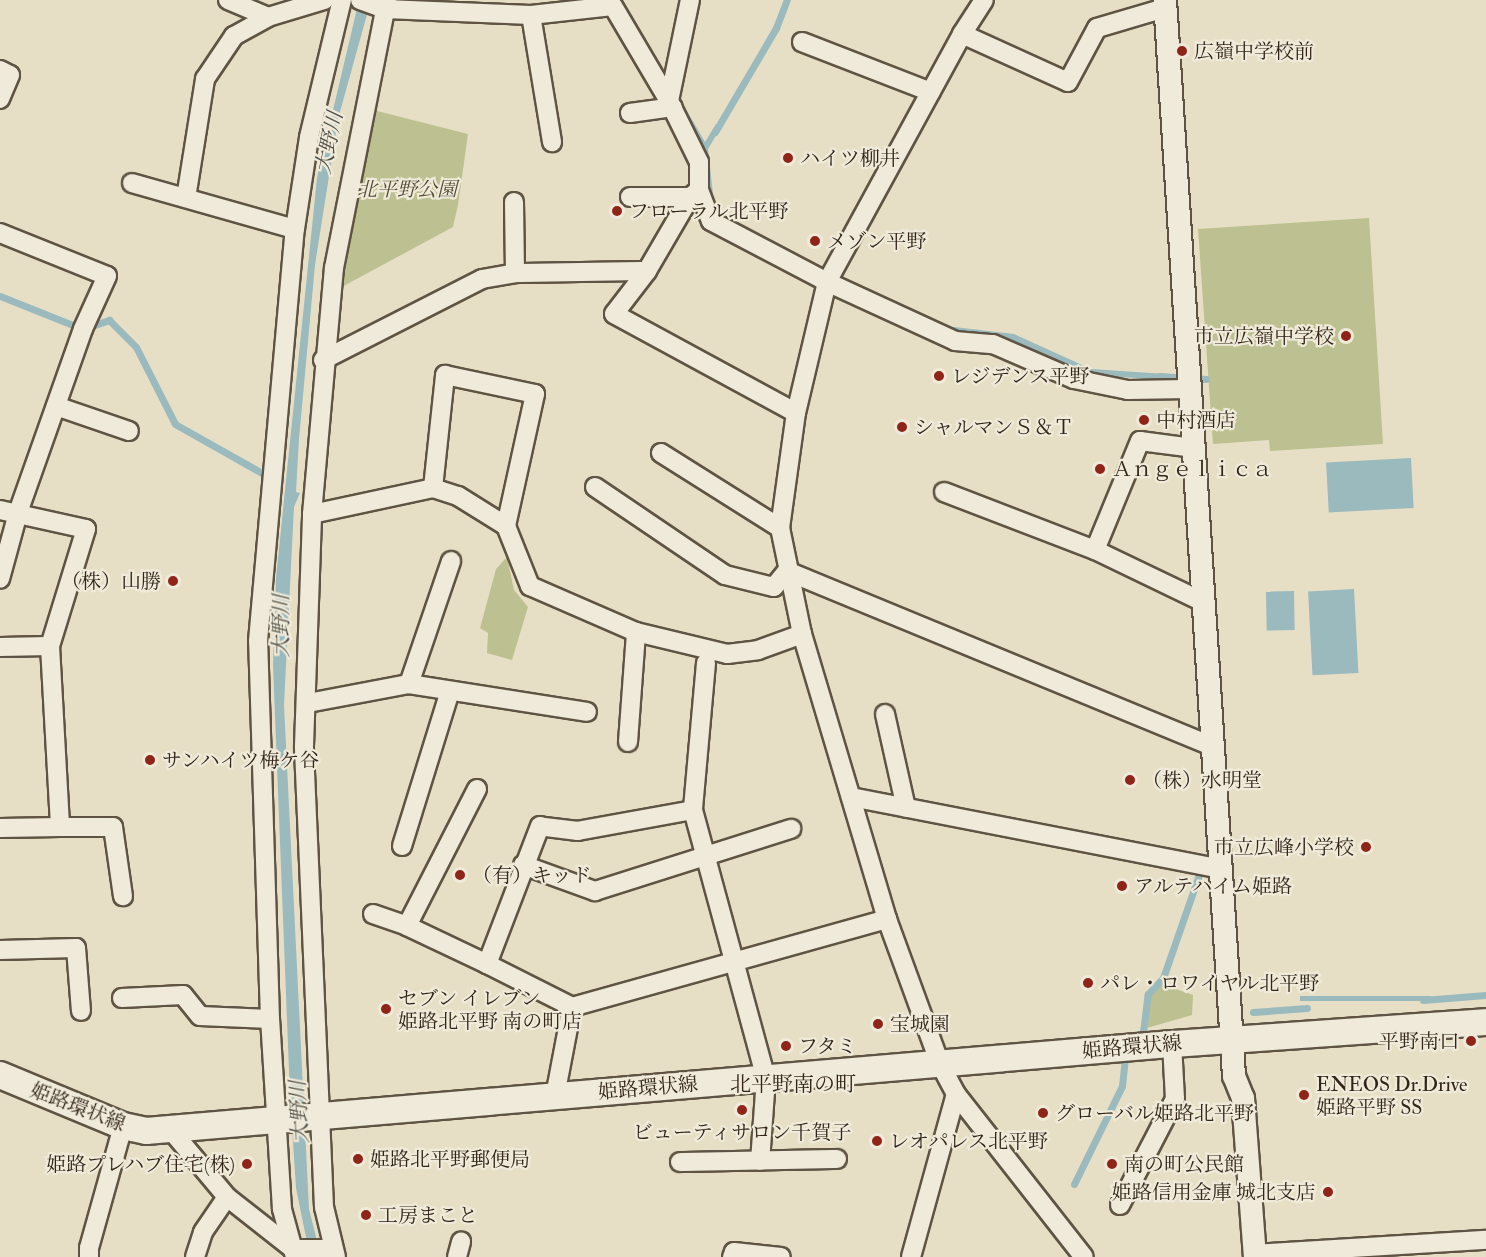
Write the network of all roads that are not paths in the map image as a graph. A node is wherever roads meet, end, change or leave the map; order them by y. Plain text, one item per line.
1 (228, 0) edge
2 (324, 0) edge
3 (342, 0) edge
4 (360, 0) edge
5 (690, 0) edge
6 (984, 0) edge
7 (613, 3) edge
8 (386, 4) edge
9 (1165, 4) edge
10 (531, 15) junction
11 (268, 17) junction
12 (962, 34) junction
13 (802, 42) dead end
14 (0, 70) edge
15 (931, 92) junction
16 (0, 99) edge
17 (671, 104) junction
18 (630, 113) dead end
19 (552, 142) dead end
20 (132, 183) dead end
21 (694, 194) junction
22 (630, 197) dead end
23 (186, 198) junction
24 (514, 202) dead end
25 (296, 230) junction
26 (0, 233) edge
27 (647, 271) junction
28 (515, 273) junction
29 (827, 282) junction
30 (323, 360) junction
31 (1189, 389) junction
32 (56, 406) junction
33 (796, 413) junction
34 (129, 432) dead end
35 (1193, 448) junction
36 (661, 453) dead end
37 (595, 487) dead end
38 (433, 488) junction
39 (944, 492) dead end
40 (9, 511) edge
41 (312, 514) junction
42 (506, 526) junction
43 (780, 528) junction
44 (1095, 549) junction
45 (451, 561) dead end
46 (787, 571) junction
47 (0, 579) edge
48 (1202, 601) junction
49 (636, 632) junction
50 (802, 634) junction
51 (50, 646) junction
52 (0, 647) edge
53 (706, 663) dead end
54 (409, 684) junction
55 (450, 692) junction
56 (308, 703) junction
57 (587, 712) dead end
58 (885, 714) dead end
59 (628, 742) dead end
60 (1212, 746) junction
61 (477, 789) dead end
62 (851, 797) junction
63 (906, 808) junction
64 (693, 810) junction
65 (60, 827) junction
66 (0, 828) edge
67 (791, 829) dead end
68 (402, 846) dead end
69 (705, 856) junction
70 (523, 865) junction
71 (1221, 869) junction
72 (123, 896) dead end
73 (373, 914) dead end
74 (887, 918) junction
75 (406, 926) junction
76 (0, 951) edge
77 (734, 962) junction
78 (487, 964) junction
79 (122, 998) dead end
80 (572, 1007) junction
81 (81, 1011) dead end
82 (270, 1019) junction
83 (1486, 1022) edge
84 (1233, 1039) junction
85 (1172, 1044) junction
86 (940, 1064) junction
87 (0, 1075) edge
88 (766, 1078) junction
89 (956, 1094) junction
90 (555, 1096) junction
91 (320, 1115) junction
92 (278, 1119) junction
93 (123, 1126) junction
94 (170, 1129) junction
95 (837, 1159) dead end
96 (760, 1161) junction
97 (680, 1162) dead end
98 (227, 1197) junction
99 (1120, 1205) dead end
100 (1476, 1246) edge
101 (1403, 1252) edge
102 (294, 1253) edge
103 (334, 1253) edge
104 (1255, 1256) edge
105 (89, 1257) edge
106 (195, 1257) edge
107 (732, 1257) edge
108 (781, 1257) edge
109 (911, 1257) edge
110 (1084, 1257) edge

1 - 11 street
2 - 11 street
3 - 25 street
4 - 8 street
5 - 17 street
6 - 12 street
7 - 10 street
7 - 17 street
8 - 10 street
8 - 30 street
9 - 12 street
9 - 31 street
10 - 19 street
11 - 23 street
12 - 15 street
13 - 15 street
14 - 16 street
15 - 29 street
17 - 18 street
17 - 21 street
20 - 23 street
21 - 22 street
21 - 27 street
21 - 29 street
23 - 25 street
24 - 28 street
25 - 82 street
26 - 32 street
27 - 28 street
27 - 33 street
28 - 30 street
29 - 31 street
29 - 33 street
30 - 41 street
31 - 35 street
32 - 34 street
32 - 40 street
33 - 43 street
35 - 44 street
35 - 48 street
36 - 43 street
37 - 46 street
38 - 41 street
38 - 42 street
38 - 42 street
39 - 44 street
40 - 47 street
40 - 51 street
41 - 56 street
42 - 49 street
43 - 46 street
44 - 48 street
45 - 54 street
46 - 50 street
46 - 60 street
48 - 60 street
49 - 50 street
49 - 59 street
50 - 62 street
51 - 52 street
51 - 65 street
53 - 64 street
54 - 55 street
54 - 56 street
55 - 57 street
55 - 68 street
56 - 91 street
58 - 63 street
60 - 71 street
61 - 75 street
62 - 63 street
62 - 74 street
63 - 71 street
64 - 69 street
64 - 70 street
65 - 66 street
65 - 72 street
67 - 69 street
69 - 70 street
69 - 77 street
70 - 78 street
71 - 84 street
73 - 75 street
74 - 77 street
74 - 86 street
75 - 78 street
76 - 81 street
77 - 80 street
77 - 88 street
78 - 80 street
79 - 82 street
80 - 90 street
82 - 92 street
83 - 84 main road, 姫路環状線
84 - 85 main road, 姫路環状線
84 - 104 street
85 - 86 main road, 姫路環状線
85 - 99 street
86 - 88 main road, 姫路環状線
86 - 89 street
87 - 93 main road, 姫路環状線
88 - 90 main road, 姫路環状線
88 - 96 street
89 - 109 street
89 - 110 street
90 - 91 main road, 姫路環状線
91 - 92 main road, 姫路環状線
91 - 103 street
92 - 94 main road, 姫路環状線
92 - 102 street
93 - 94 main road, 姫路環状線
93 - 105 street
94 - 98 street
95 - 96 street
96 - 97 street
98 - 102 street
98 - 106 street
100 - 101 street
101 - 104 street
102 - 103 street
107 - 108 street

